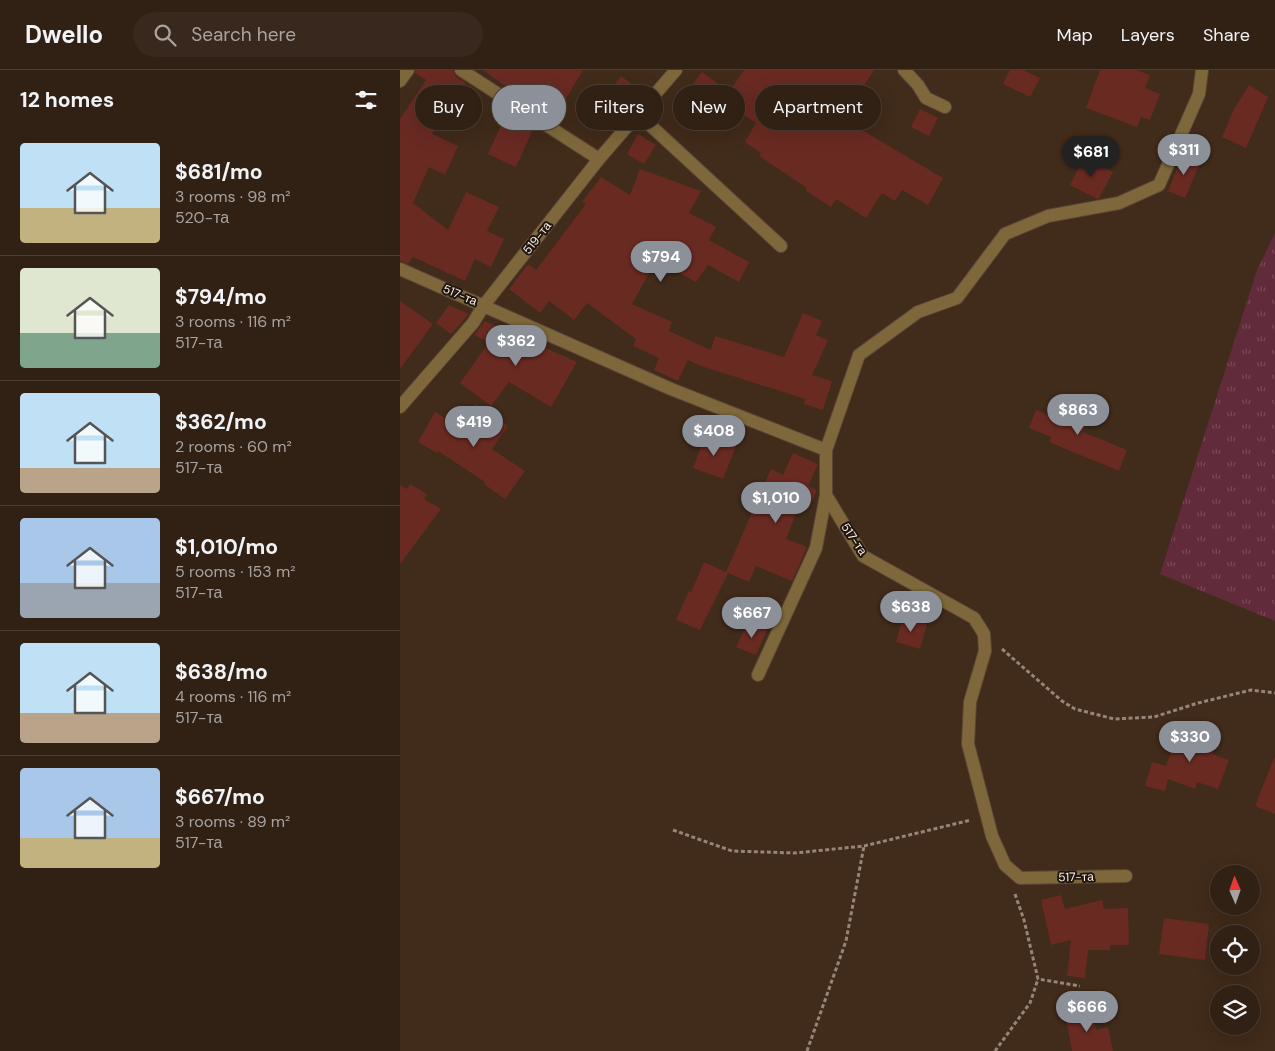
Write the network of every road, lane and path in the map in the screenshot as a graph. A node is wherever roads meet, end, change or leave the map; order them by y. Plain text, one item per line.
1 (408, 70) edge
2 (461, 70) edge
3 (676, 70) edge
4 (904, 70) edge
5 (1203, 70) edge
6 (400, 81) edge
7 (663, 85) edge
8 (945, 108) dead end
9 (624, 130) edge
10 (655, 130) edge
11 (599, 159) junction
12 (781, 246) dead end
13 (400, 269) edge
14 (484, 305) junction
15 (400, 407) edge
16 (826, 450) junction
17 (826, 495) junction
18 (984, 634) junction
19 (758, 674) dead end
20 (1275, 693) edge
21 (987, 817) junction
22 (673, 830) dead end
23 (864, 846) junction
24 (1126, 876) dead end
25 (1015, 892) dead end
26 (1038, 979) junction
27 (1080, 986) dead end
28 (807, 1051) edge
29 (995, 1051) edge

1 - 6 street
2 - 11 street
3 - 7 street, 519-та
4 - 8 street
5 - 16 street
9 - 11 street, 519-та
10 - 12 street
11 - 14 street, 519-та
13 - 14 street, 517-та
14 - 15 street, 519-та
14 - 16 street, 517-та
16 - 17 street
17 - 18 street, 517-та
17 - 19 street
18 - 20 path
18 - 21 street, 517-та
21 - 23 path
21 - 24 street, 517-та
22 - 23 path
23 - 28 path
25 - 26 path
26 - 27 path
26 - 29 path

